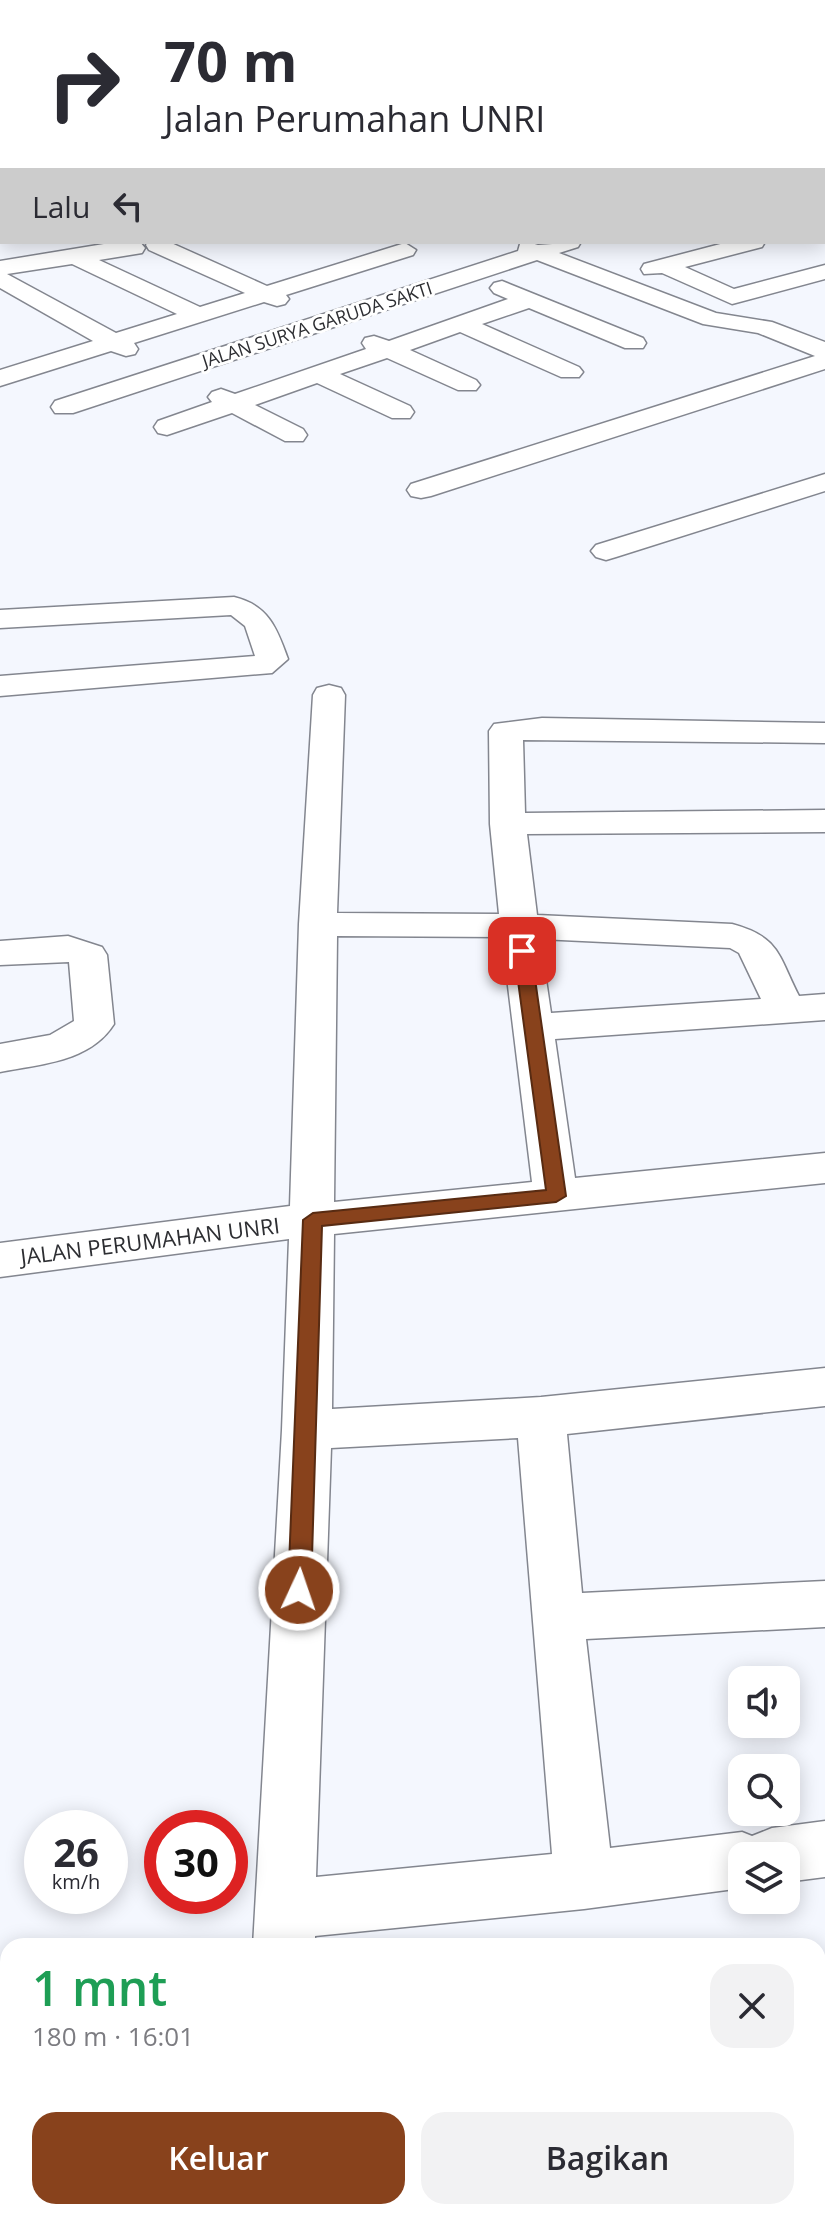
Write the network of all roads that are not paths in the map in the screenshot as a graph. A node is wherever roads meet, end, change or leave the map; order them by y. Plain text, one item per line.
1 (147, 244) edge
2 (514, 244) edge
3 (563, 244) edge
4 (396, 246) edge
5 (535, 252) junction
6 (763, 252) edge
7 (75, 257) junction
8 (664, 266) junction
9 (0, 268) edge
10 (468, 274) junction
11 (818, 274) edge
12 (0, 279) edge
13 (608, 281) junction
14 (265, 293) junction
15 (528, 300) junction
16 (198, 315) junction
17 (324, 321) junction
18 (462, 324) junction
19 (111, 342) junction
20 (634, 343) dead end
21 (388, 349) junction
22 (825, 351) edge
23 (12, 354) dead end
24 (825, 361) edge
25 (35, 367) junction
26 (173, 372) junction
27 (570, 372) dead end
28 (319, 374) junction
29 (0, 378) edge
30 (467, 385) dead end
31 (236, 405) junction
32 (64, 407) dead end
33 (401, 412) dead end
34 (167, 427) dead end
35 (294, 435) dead end
36 (825, 482) edge
37 (421, 490) dead end
38 (606, 551) dead end
39 (131, 611) junction
40 (0, 619) edge
41 (144, 673) junction
42 (0, 686) edge
43 (329, 695) dead end
44 (825, 733) edge
45 (825, 821) edge
46 (508, 824) junction
47 (318, 924) junction
48 (519, 926) junction
49 (0, 953) edge
50 (805, 1008) edge
51 (533, 1027) junction
52 (0, 1058) edge
53 (825, 1168) edge
54 (556, 1196) junction
55 (313, 1220) junction
56 (0, 1260) edge
57 (825, 1387) edge
58 (541, 1417) junction
59 (307, 1430) junction
60 (825, 1604) edge
61 (557, 1617) junction
62 (825, 1849) edge
63 (800, 1852) edge
64 (728, 1862) edge
65 (584, 1880) junction
66 (284, 1927) edge

1 - 7 street
1 - 14 street
2 - 5 street
3 - 5 street, JALAN SURYA GARUDA SAKTI
4 - 10 street
4 - 14 street
5 - 10 street, JALAN SURYA GARUDA SAKTI
5 - 13 street
6 - 8 street
6 - 11 street
7 - 9 street
7 - 16 street
8 - 11 street
8 - 13 street
10 - 15 street
10 - 17 street, JALAN SURYA GARUDA SAKTI
12 - 19 street
13 - 22 street
14 - 16 street
14 - 17 street
15 - 18 street
15 - 20 street
16 - 19 street
17 - 21 street
17 - 26 street, JALAN SURYA GARUDA SAKTI
18 - 21 street
18 - 27 street
19 - 25 street
19 - 26 street
21 - 28 street
21 - 30 street
23 - 25 street
24 - 37 street
25 - 29 street
26 - 31 street
26 - 32 street, JALAN SURYA GARUDA SAKTI
28 - 31 street
28 - 33 street
31 - 34 street
31 - 35 street
36 - 38 street
39 - 40 street
39 - 41 street
39 - 41 street
41 - 42 street
43 - 47 street
44 - 46 street
45 - 46 street
46 - 48 street
47 - 48 street
47 - 55 street
48 - 50 street
48 - 51 street
49 - 52 street
50 - 51 street
51 - 54 street
53 - 54 street, JALAN PERUMAHAN UNRI
54 - 55 street, JALAN PERUMAHAN UNRI
55 - 56 street, JALAN PERUMAHAN UNRI
55 - 59 street
57 - 58 street
58 - 59 street
58 - 61 street
59 - 66 street
60 - 61 street
61 - 65 street
62 - 63 street
64 - 65 street
65 - 66 street

